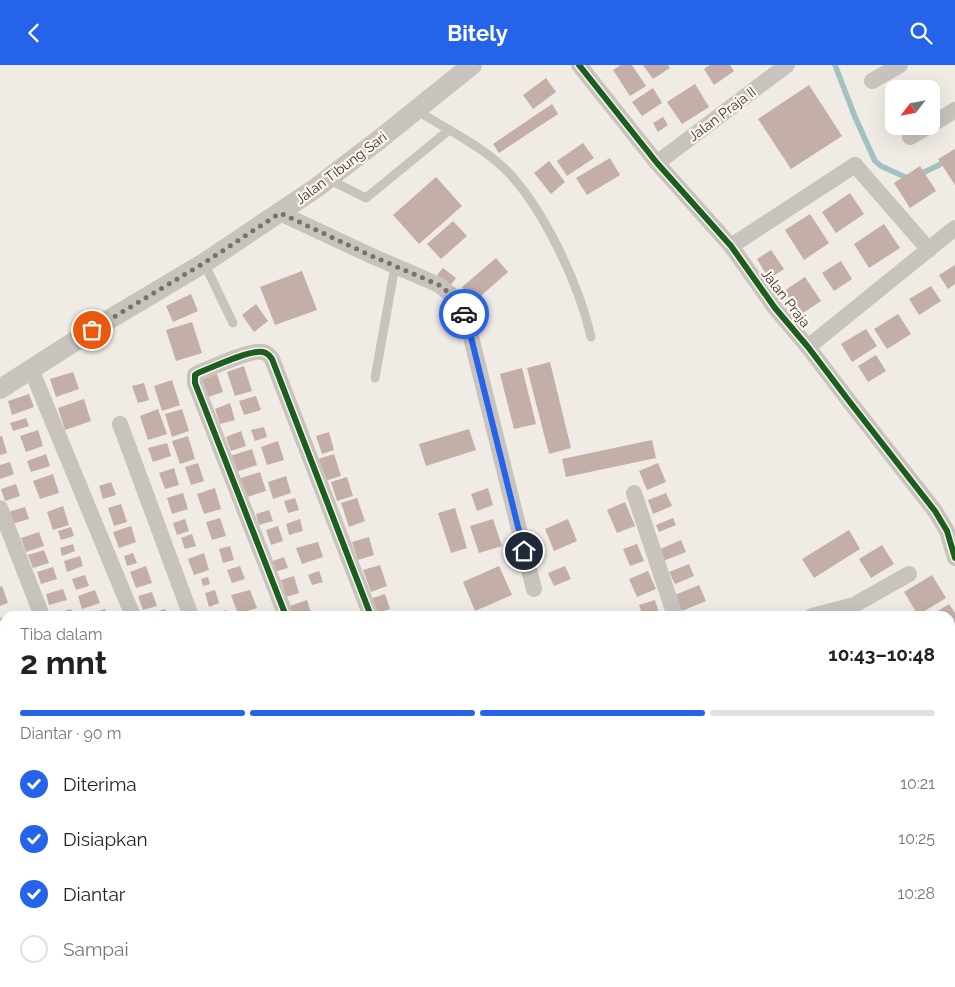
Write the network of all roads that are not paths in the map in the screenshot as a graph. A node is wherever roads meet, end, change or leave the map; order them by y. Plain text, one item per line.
1 (472, 65) edge
2 (580, 65) edge
3 (787, 65) edge
4 (900, 65) edge
5 (872, 81) dead end
6 (416, 110) junction
7 (955, 110) edge
8 (940, 119) edge
9 (449, 130) junction
10 (913, 135) edge
11 (910, 137) dead end
12 (657, 163) junction
13 (328, 179) junction
14 (280, 213) junction
15 (955, 228) edge
16 (730, 246) junction
17 (929, 250) junction
18 (204, 263) junction
19 (395, 266) junction
20 (233, 323) dead end
21 (591, 337) dead end
22 (808, 347) junction
23 (31, 369) junction
24 (375, 378) dead end
25 (0, 389) edge
26 (120, 424) dead end
27 (634, 493) dead end
28 (0, 508) edge
29 (955, 558) edge
30 (909, 574) dead end
31 (534, 589) dead end
32 (40, 611) edge
33 (131, 611) edge
34 (189, 611) edge
35 (284, 611) edge
36 (369, 611) edge
37 (673, 611) edge
38 (831, 611) edge

1 - 6 street, Jalan Tibung Sari
2 - 12 street, Jalan Praja
3 - 12 street, Jalan Praja II
4 - 5 street
6 - 9 lane
6 - 13 street, Jalan Tibung Sari
7 - 8 street
9 - 13 lane
9 - 21 lane
10 - 11 street
12 - 16 street, Jalan Praja
13 - 14 street, Jalan Tibung Sari
14 - 18 street, Jalan Tibung Sari
14 - 19 street
15 - 17 street
16 - 17 street
16 - 22 street, Jalan Praja
17 - 22 street
18 - 20 lane
18 - 23 street, Jalan Tibung Sari
19 - 24 lane
19 - 31 street
22 - 29 street, Jalan Praja
23 - 25 street, Jalan Tibung Sari
23 - 33 street
26 - 34 street
27 - 37 street
28 - 32 street
30 - 38 street
35 - 36 street

